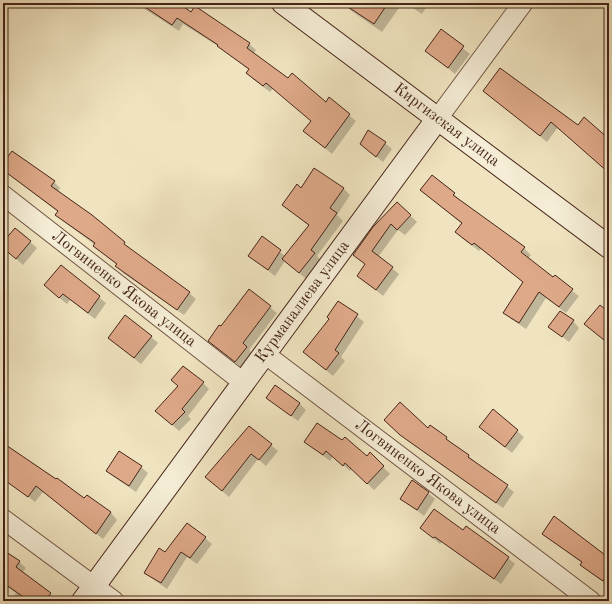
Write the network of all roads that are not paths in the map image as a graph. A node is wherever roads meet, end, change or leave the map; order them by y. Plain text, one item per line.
1 (283, 3) edge
2 (523, 3) edge
3 (438, 118) junction
4 (3, 195) edge
5 (609, 247) edge
6 (265, 354) junction
7 (244, 383) junction
8 (3, 519) edge
9 (89, 594) edge
10 (114, 601) edge
11 (591, 601) edge

1 - 3 main road, Киргизская улица
2 - 3 street, Курманалиева улица
3 - 5 main road, Киргизская улица
3 - 6 main road, Курманалиева улица
4 - 7 street, Логвиненко Якова улица
6 - 7 main road, Курманалиева улица
6 - 11 street, Логвиненко Якова улица
7 - 9 main road, Курманалиева улица
8 - 9 street
9 - 10 street

